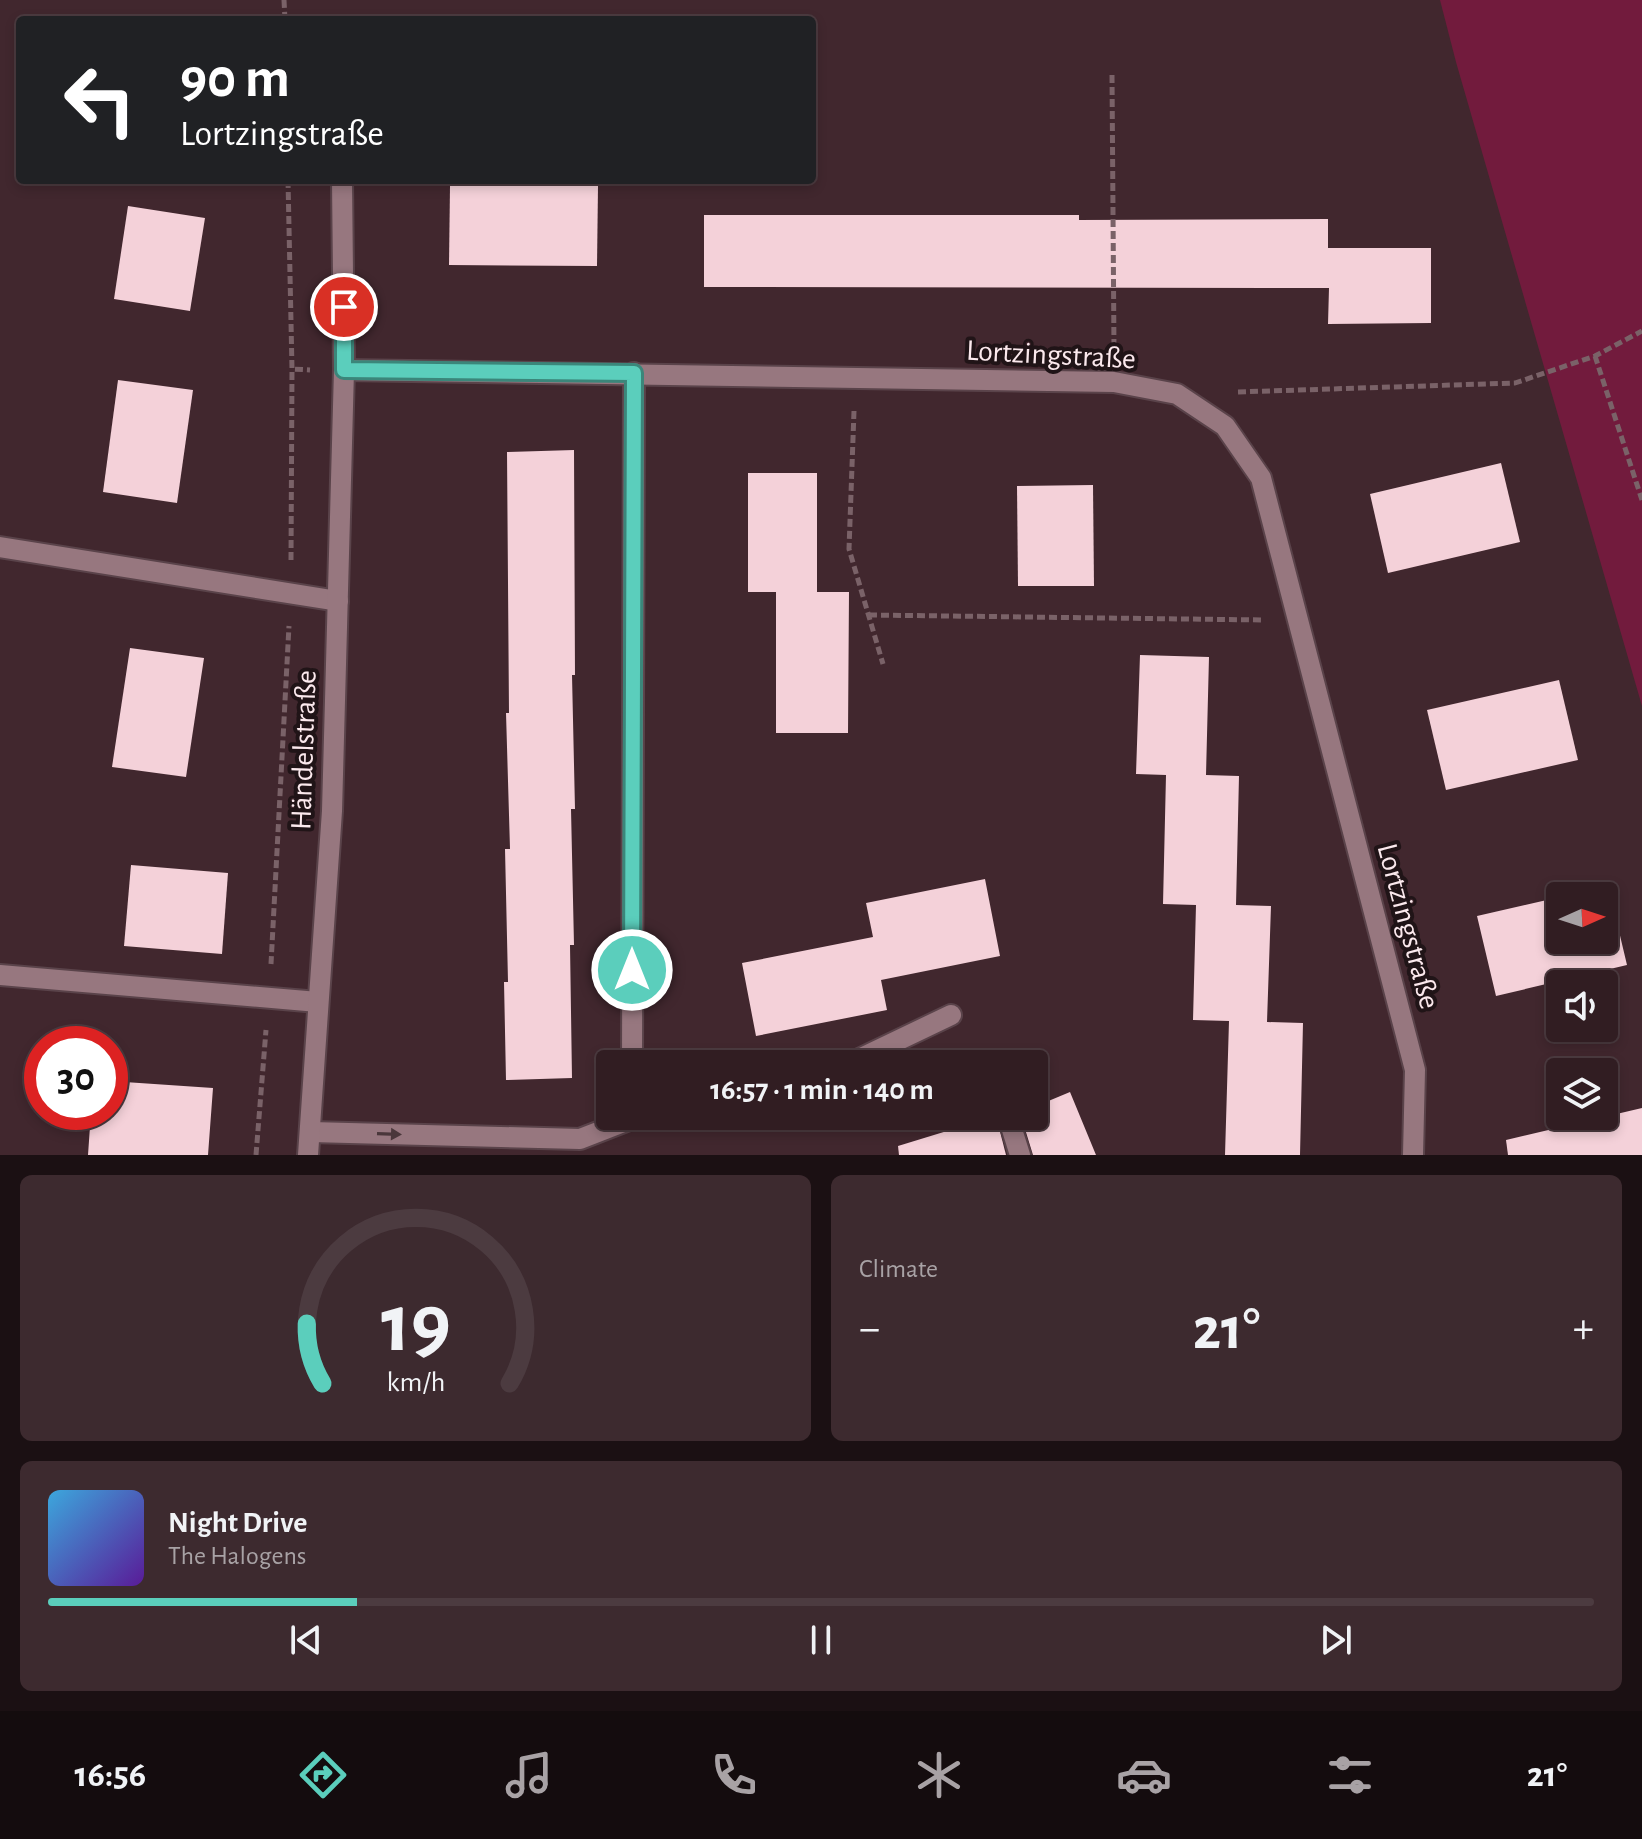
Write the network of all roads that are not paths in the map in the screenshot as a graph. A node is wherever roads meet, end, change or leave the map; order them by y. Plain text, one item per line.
1 (342, 184) edge
2 (344, 370) junction
3 (634, 373) junction
4 (0, 547) edge
5 (338, 601) junction
6 (0, 975) edge
7 (318, 1002) junction
8 (951, 1015) dead end
9 (632, 1050) edge
10 (878, 1050) edge
11 (603, 1130) edge
12 (1012, 1130) edge
13 (311, 1132) junction
14 (308, 1155) edge
15 (1020, 1155) edge
16 (1413, 1155) edge

1 - 2 street, Händelstraße
2 - 3 street, Lortzingstraße
2 - 5 street, Händelstraße
3 - 9 street
3 - 16 street, Lortzingstraße
4 - 5 street
5 - 7 street, Händelstraße
6 - 7 street
7 - 13 street, Händelstraße
8 - 10 street
13 -> 11 street
12 - 15 street
13 - 14 street, Händelstraße

